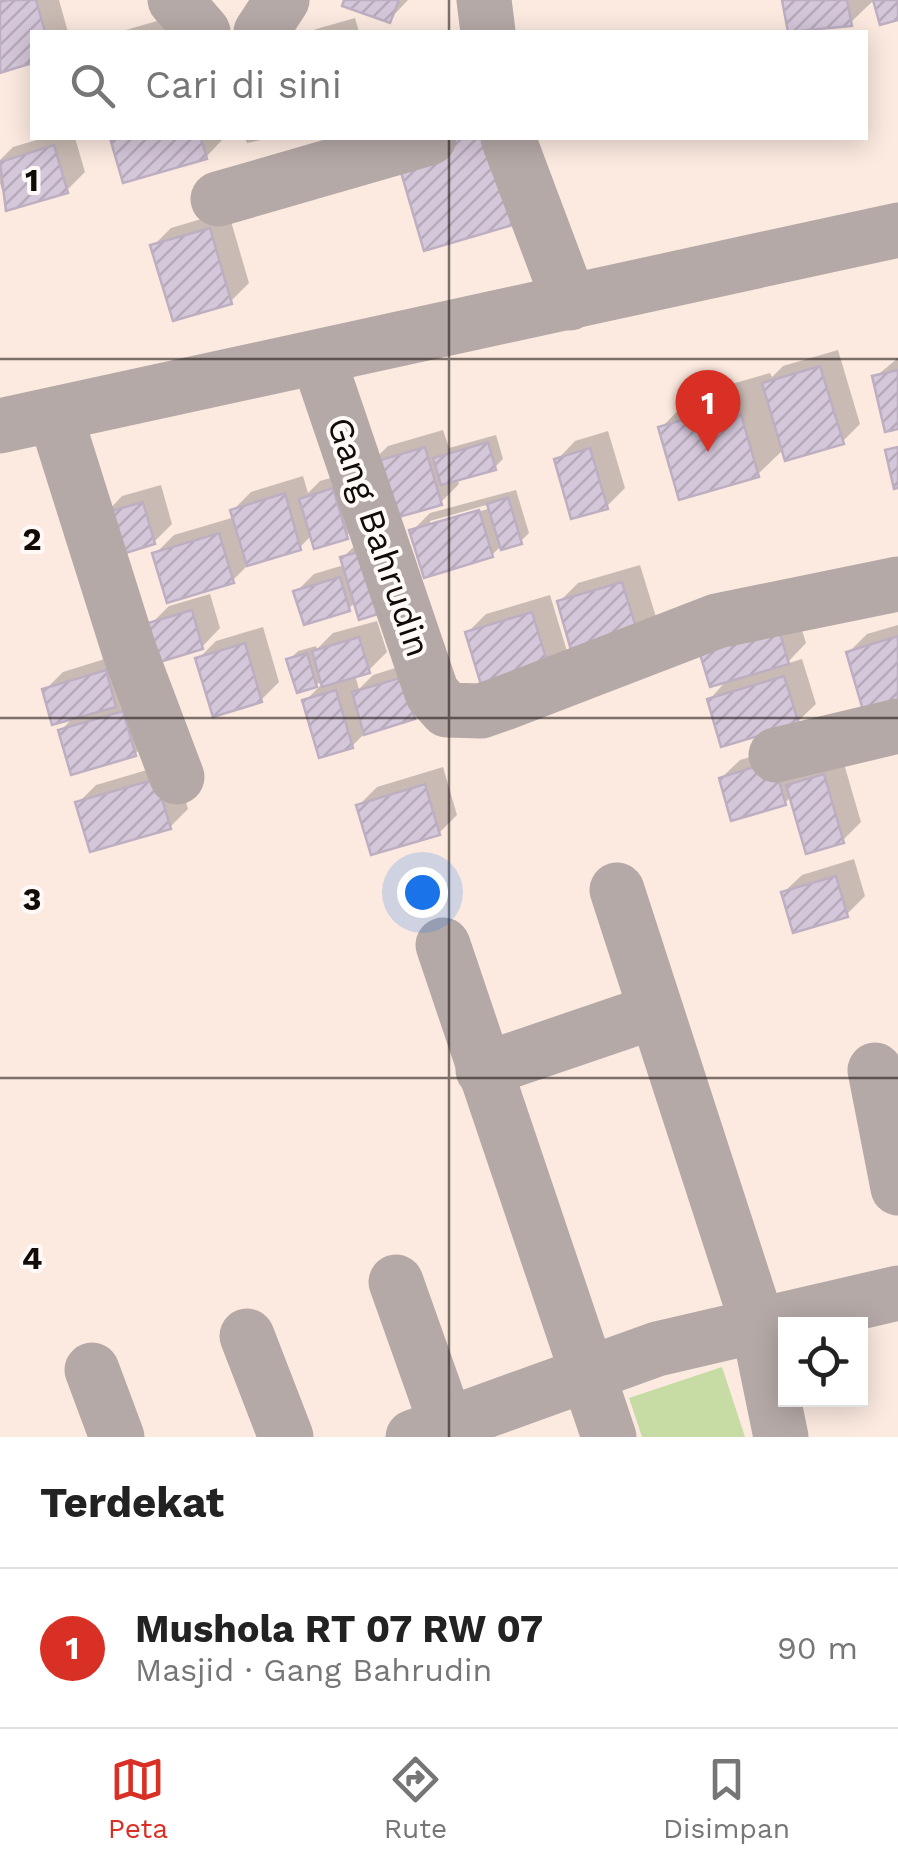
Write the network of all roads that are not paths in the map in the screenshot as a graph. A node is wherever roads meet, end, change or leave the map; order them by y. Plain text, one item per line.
1 (175, 0) edge
2 (282, 0) edge
3 (484, 0) edge
4 (201, 30) edge
5 (262, 30) edge
6 (488, 30) edge
7 (422, 140) edge
8 (509, 140) edge
9 (218, 199) dead end
10 (898, 230) edge
11 (570, 303) junction
12 (318, 358) junction
13 (55, 415) junction
14 (0, 426) edge
15 (898, 584) edge
16 (898, 726) edge
17 (776, 755) dead end
18 (177, 777) dead end
19 (617, 890) dead end
20 (443, 945) dead end
21 (656, 1011) junction
22 (482, 1070) junction
23 (875, 1070) dead end
24 (898, 1188) edge
25 (396, 1282) dead end
26 (898, 1293) edge
27 (758, 1325) junction
28 (248, 1336) dead end
29 (92, 1370) dead end
30 (585, 1375) junction
31 (437, 1433) edge
32 (117, 1437) edge
33 (286, 1437) edge
34 (609, 1437) edge
35 (781, 1437) edge

1 - 4 street
2 - 5 street
3 - 6 street
7 - 9 street
8 - 11 street
10 - 11 street
11 - 12 street
12 - 13 street
12 - 15 street, Gang Bahrudin
13 - 14 street
13 - 18 street
16 - 17 street
19 - 21 street
20 - 22 street
21 - 22 street
21 - 27 street
22 - 30 street
23 - 24 street
25 - 31 street
26 - 27 street
27 - 30 street
27 - 35 street
28 - 33 street
29 - 32 street
30 - 31 street
30 - 34 street

